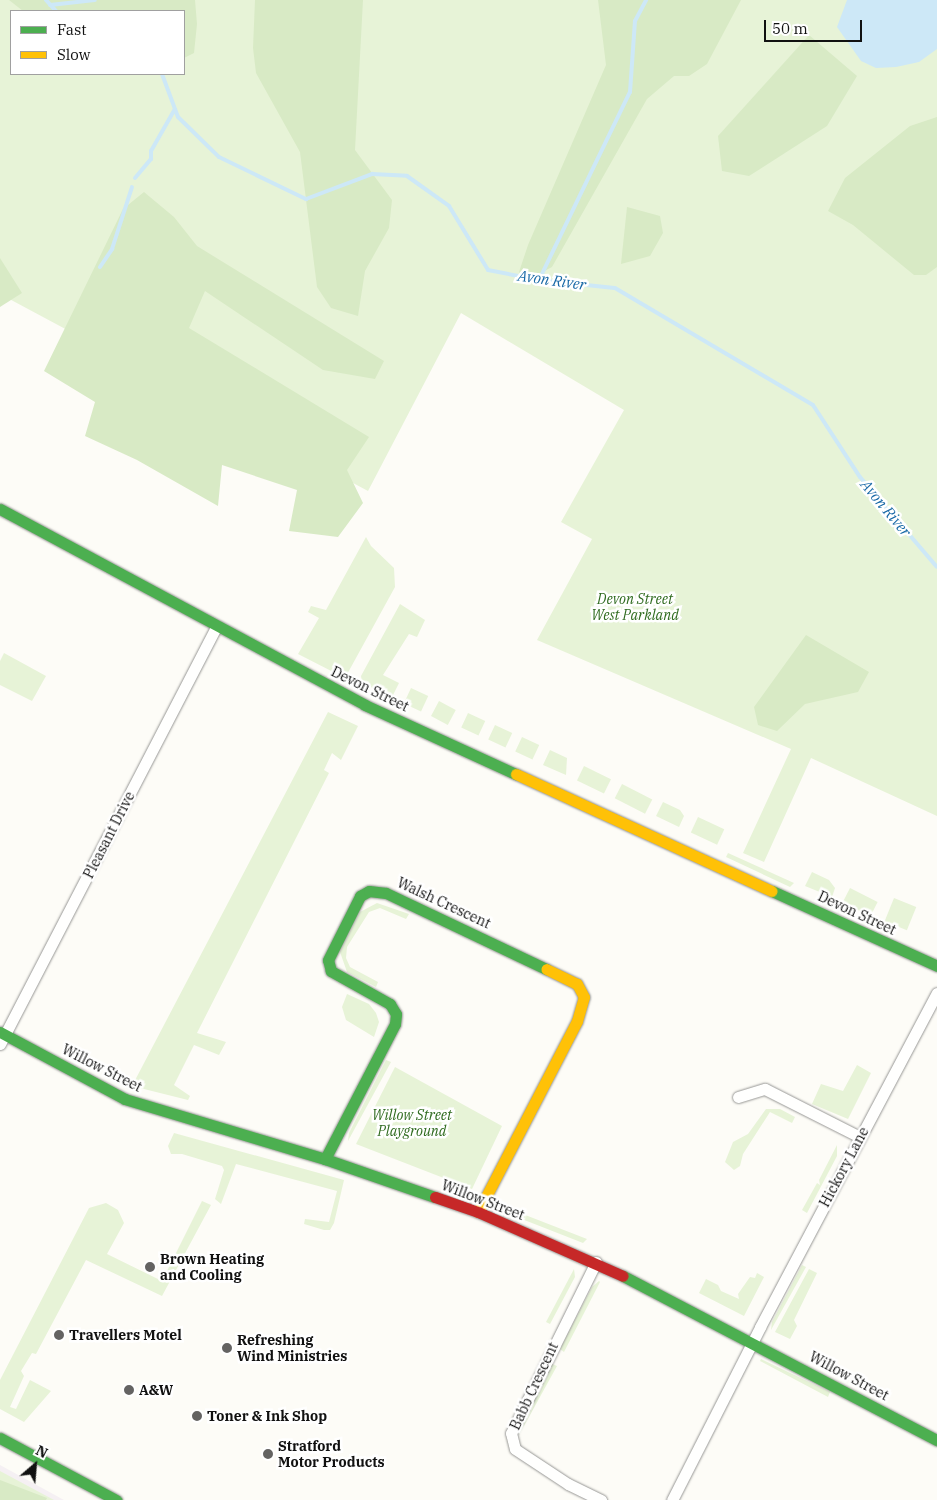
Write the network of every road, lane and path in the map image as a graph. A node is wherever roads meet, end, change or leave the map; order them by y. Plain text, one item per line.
1 (0, 509) edge
2 (217, 626) junction
3 (937, 966) edge
4 (937, 993) edge
5 (2, 1037) edge
6 (738, 1097) dead end
7 (860, 1137) junction
8 (325, 1159) junction
9 (478, 1212) junction
10 (596, 1262) junction
11 (752, 1343) junction
12 (0, 1438) edge
13 (937, 1440) edge
14 (116, 1500) edge
15 (601, 1500) edge
16 (672, 1500) edge

1 - 2 street, Devon Street
2 - 3 street, Devon Street
2 - 5 street, Pleasant Drive
4 - 7 street, Hickory Lane
5 - 8 street, Willow Street
6 - 7 street
7 - 11 street, Hickory Lane
8 - 9 street, Willow Street
8 - 9 street, Walsh Crescent
9 - 10 street, Willow Street
10 - 11 street, Willow Street
10 - 15 street, Babb Crescent
11 - 13 street, Willow Street
11 - 16 street
12 - 14 street

